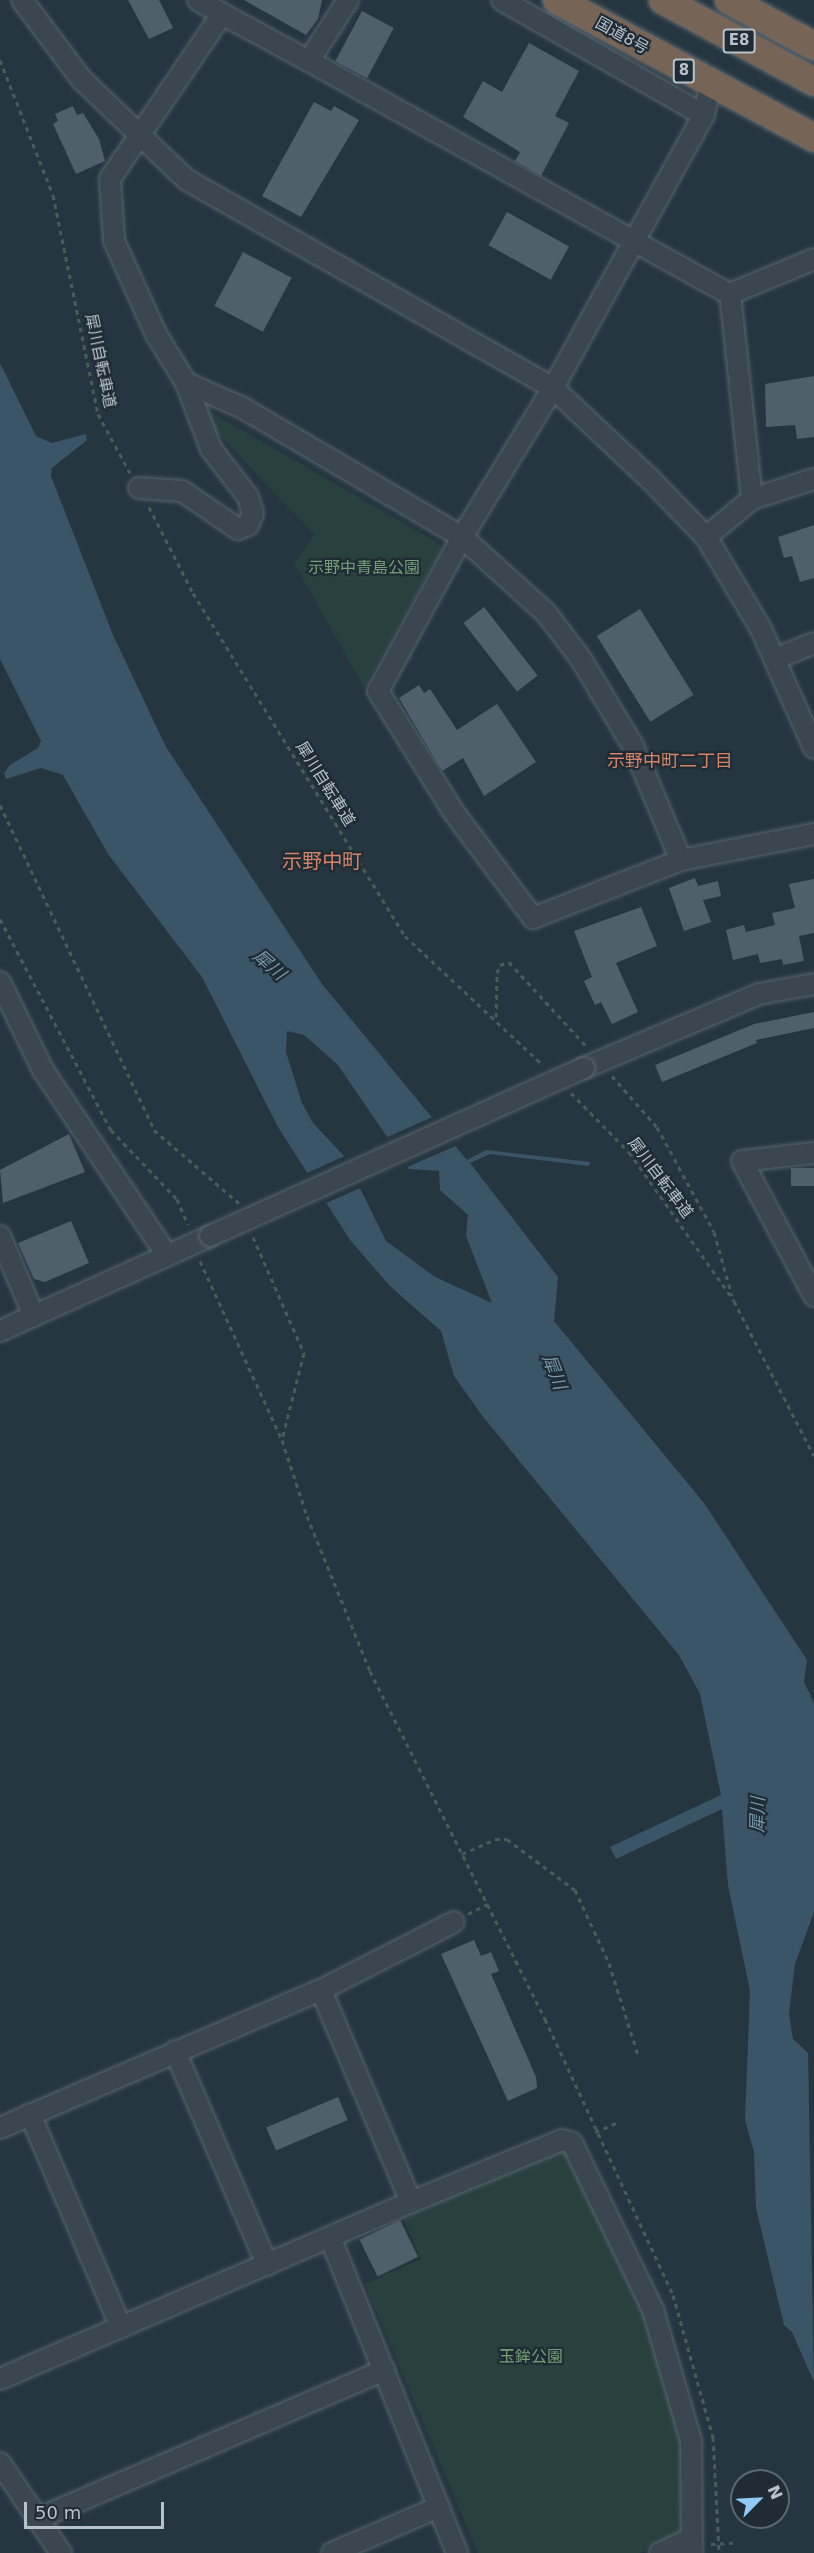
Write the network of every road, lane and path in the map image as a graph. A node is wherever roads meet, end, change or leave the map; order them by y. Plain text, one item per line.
1 (22, 0) edge
2 (198, 0) edge
3 (348, 0) edge
4 (502, 0) edge
5 (557, 0) edge
6 (663, 0) edge
7 (729, 0) edge
8 (222, 14) junction
9 (814, 46) edge
10 (0, 60) edge
11 (309, 61) junction
12 (814, 82) edge
13 (710, 86) junction
14 (704, 115) junction
15 (138, 134) junction
16 (814, 138) edge
17 (632, 243) junction
18 (814, 259) edge
19 (730, 294) junction
20 (186, 383) junction
21 (553, 388) junction
22 (814, 480) edge
23 (139, 488) junction
24 (752, 499) junction
25 (462, 537) junction
26 (706, 537) junction
27 (814, 643) edge
28 (775, 659) junction
29 (814, 748) edge
30 (0, 805) edge
31 (814, 834) edge
32 (681, 860) junction
33 (0, 919) edge
34 (0, 982) edge
35 (814, 984) edge
36 (495, 1017) junction
37 (592, 1065) junction
38 (551, 1073) dead end
39 (567, 1089) dead end
40 (814, 1153) edge
41 (240, 1206) dead end
42 (249, 1227) dead end
43 (0, 1236) edge
44 (191, 1237) junction
45 (166, 1255) junction
46 (814, 1296) edge
47 (734, 1301) junction
48 (34, 1316) junction
49 (0, 1331) edge
50 (282, 1440) junction
51 (814, 1456) edge
52 (462, 1854) junction
53 (454, 1922) dead end
54 (321, 1990) junction
55 (175, 2050) junction
56 (638, 2055) dead end
57 (30, 2114) junction
58 (618, 2122) dead end
59 (0, 2128) edge
60 (595, 2133) junction
61 (411, 2202) junction
62 (330, 2237) junction
63 (267, 2265) junction
64 (121, 2327) junction
65 (384, 2370) junction
66 (0, 2379) edge
67 (0, 2463) edge
68 (439, 2507) junction
69 (37, 2519) junction
70 (733, 2543) dead end
71 (718, 2544) junction
72 (692, 2546) edge
73 (61, 2553) edge
74 (332, 2553) edge
75 (457, 2553) edge
76 (660, 2553) edge
77 (719, 2553) edge

1 - 15 street
2 - 8 street
3 - 11 street
4 - 14 street
5 - 13 highway, 国道8号 / 8
6 - 12 highway, E8
7 - 9 highway, E8
8 - 11 street
8 - 15 street
10 - 23 path, 犀川自転車道
11 - 17 street
13 - 14 street
13 - 16 highway, 国道8号 / 8
14 - 17 street
15 - 20 street
15 - 21 street
17 - 19 street
17 - 21 street
18 - 19 street
19 - 24 street
20 - 23 street
20 - 25 street
21 - 25 street
21 - 26 street
22 - 24 street
23 - 36 path, 犀川自転車道
24 - 26 street
25 - 32 street
25 - 32 street
26 - 28 street
27 - 28 street
28 - 29 street
30 - 41 path
31 - 32 street
33 - 44 path
34 - 45 street
35 - 37 street
36 - 37 path
36 - 38 path, 犀川自転車道
37 - 44 street, bridge
37 - 47 path
39 - 47 path, 犀川自転車道
40 - 46 street
42 - 50 path
43 - 48 street
44 - 45 street
44 - 50 path
45 - 48 street
47 - 51 path, 犀川自転車道
48 - 49 street
50 - 52 path
52 - 56 path
52 - 60 path
53 - 54 street
54 - 55 street
54 - 61 street
55 - 57 street
55 - 63 street
57 - 59 street
57 - 64 street
58 - 60 path
60 - 71 path
61 - 62 street
61 - 72 street
62 - 63 street
62 - 65 street
63 - 64 street
64 - 66 street
65 - 68 street
65 - 69 street
67 - 69 street
68 - 74 street
68 - 75 street
69 - 73 street
70 - 71 path
71 - 77 path
72 - 76 street

